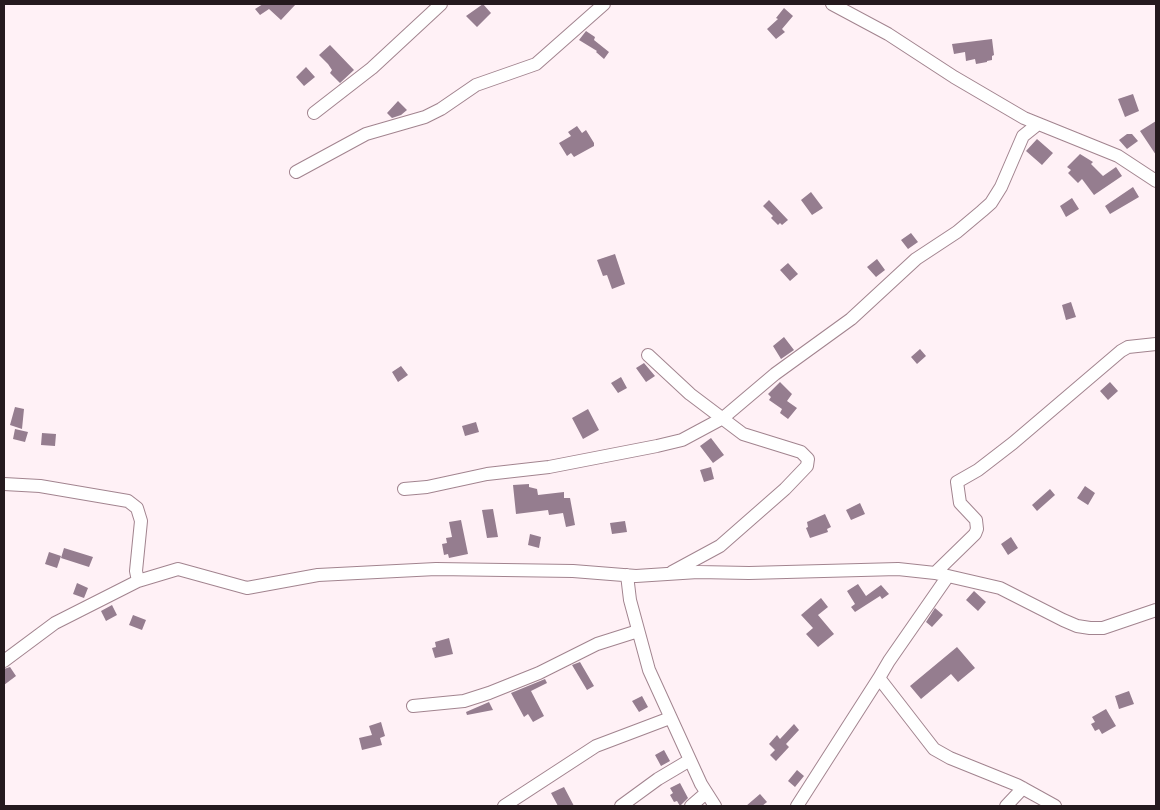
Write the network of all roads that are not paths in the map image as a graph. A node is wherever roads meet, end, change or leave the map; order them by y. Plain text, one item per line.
1 (441, 4) edge
2 (604, 4) edge
3 (832, 4) edge
4 (314, 113) dead end
5 (1038, 124) junction
6 (296, 172) dead end
7 (1156, 181) edge
8 (1156, 344) edge
9 (648, 355) dead end
10 (723, 418) junction
11 (4, 484) edge
12 (404, 489) dead end
13 (670, 573) junction
14 (935, 573) junction
15 (627, 575) junction
16 (948, 576) junction
17 (138, 581) junction
18 (1156, 610) edge
19 (638, 631) junction
20 (4, 661) edge
21 (879, 678) junction
22 (413, 706) dead end
23 (670, 718) junction
24 (690, 760) junction
25 (1023, 788) junction
26 (706, 793) junction
27 (504, 806) edge
28 (621, 806) edge
29 (690, 806) edge
30 (715, 806) edge
31 (797, 806) edge
32 (1006, 806) edge
33 (1055, 806) edge

1 - 4 street
2 - 6 street
3 - 5 street
5 - 7 street
5 - 10 street
8 - 14 street
9 - 10 street
10 - 12 street
10 - 13 street
11 - 17 street
13 - 14 street
13 - 15 street
14 - 16 street
15 - 17 street
15 - 19 street
16 - 18 street
16 - 21 street
17 - 20 street
19 - 22 street
19 - 23 street
21 - 25 street
21 - 31 street
23 - 24 street
23 - 27 street
24 - 26 street
24 - 28 street
25 - 32 street
25 - 33 street
26 - 29 street
26 - 30 street

